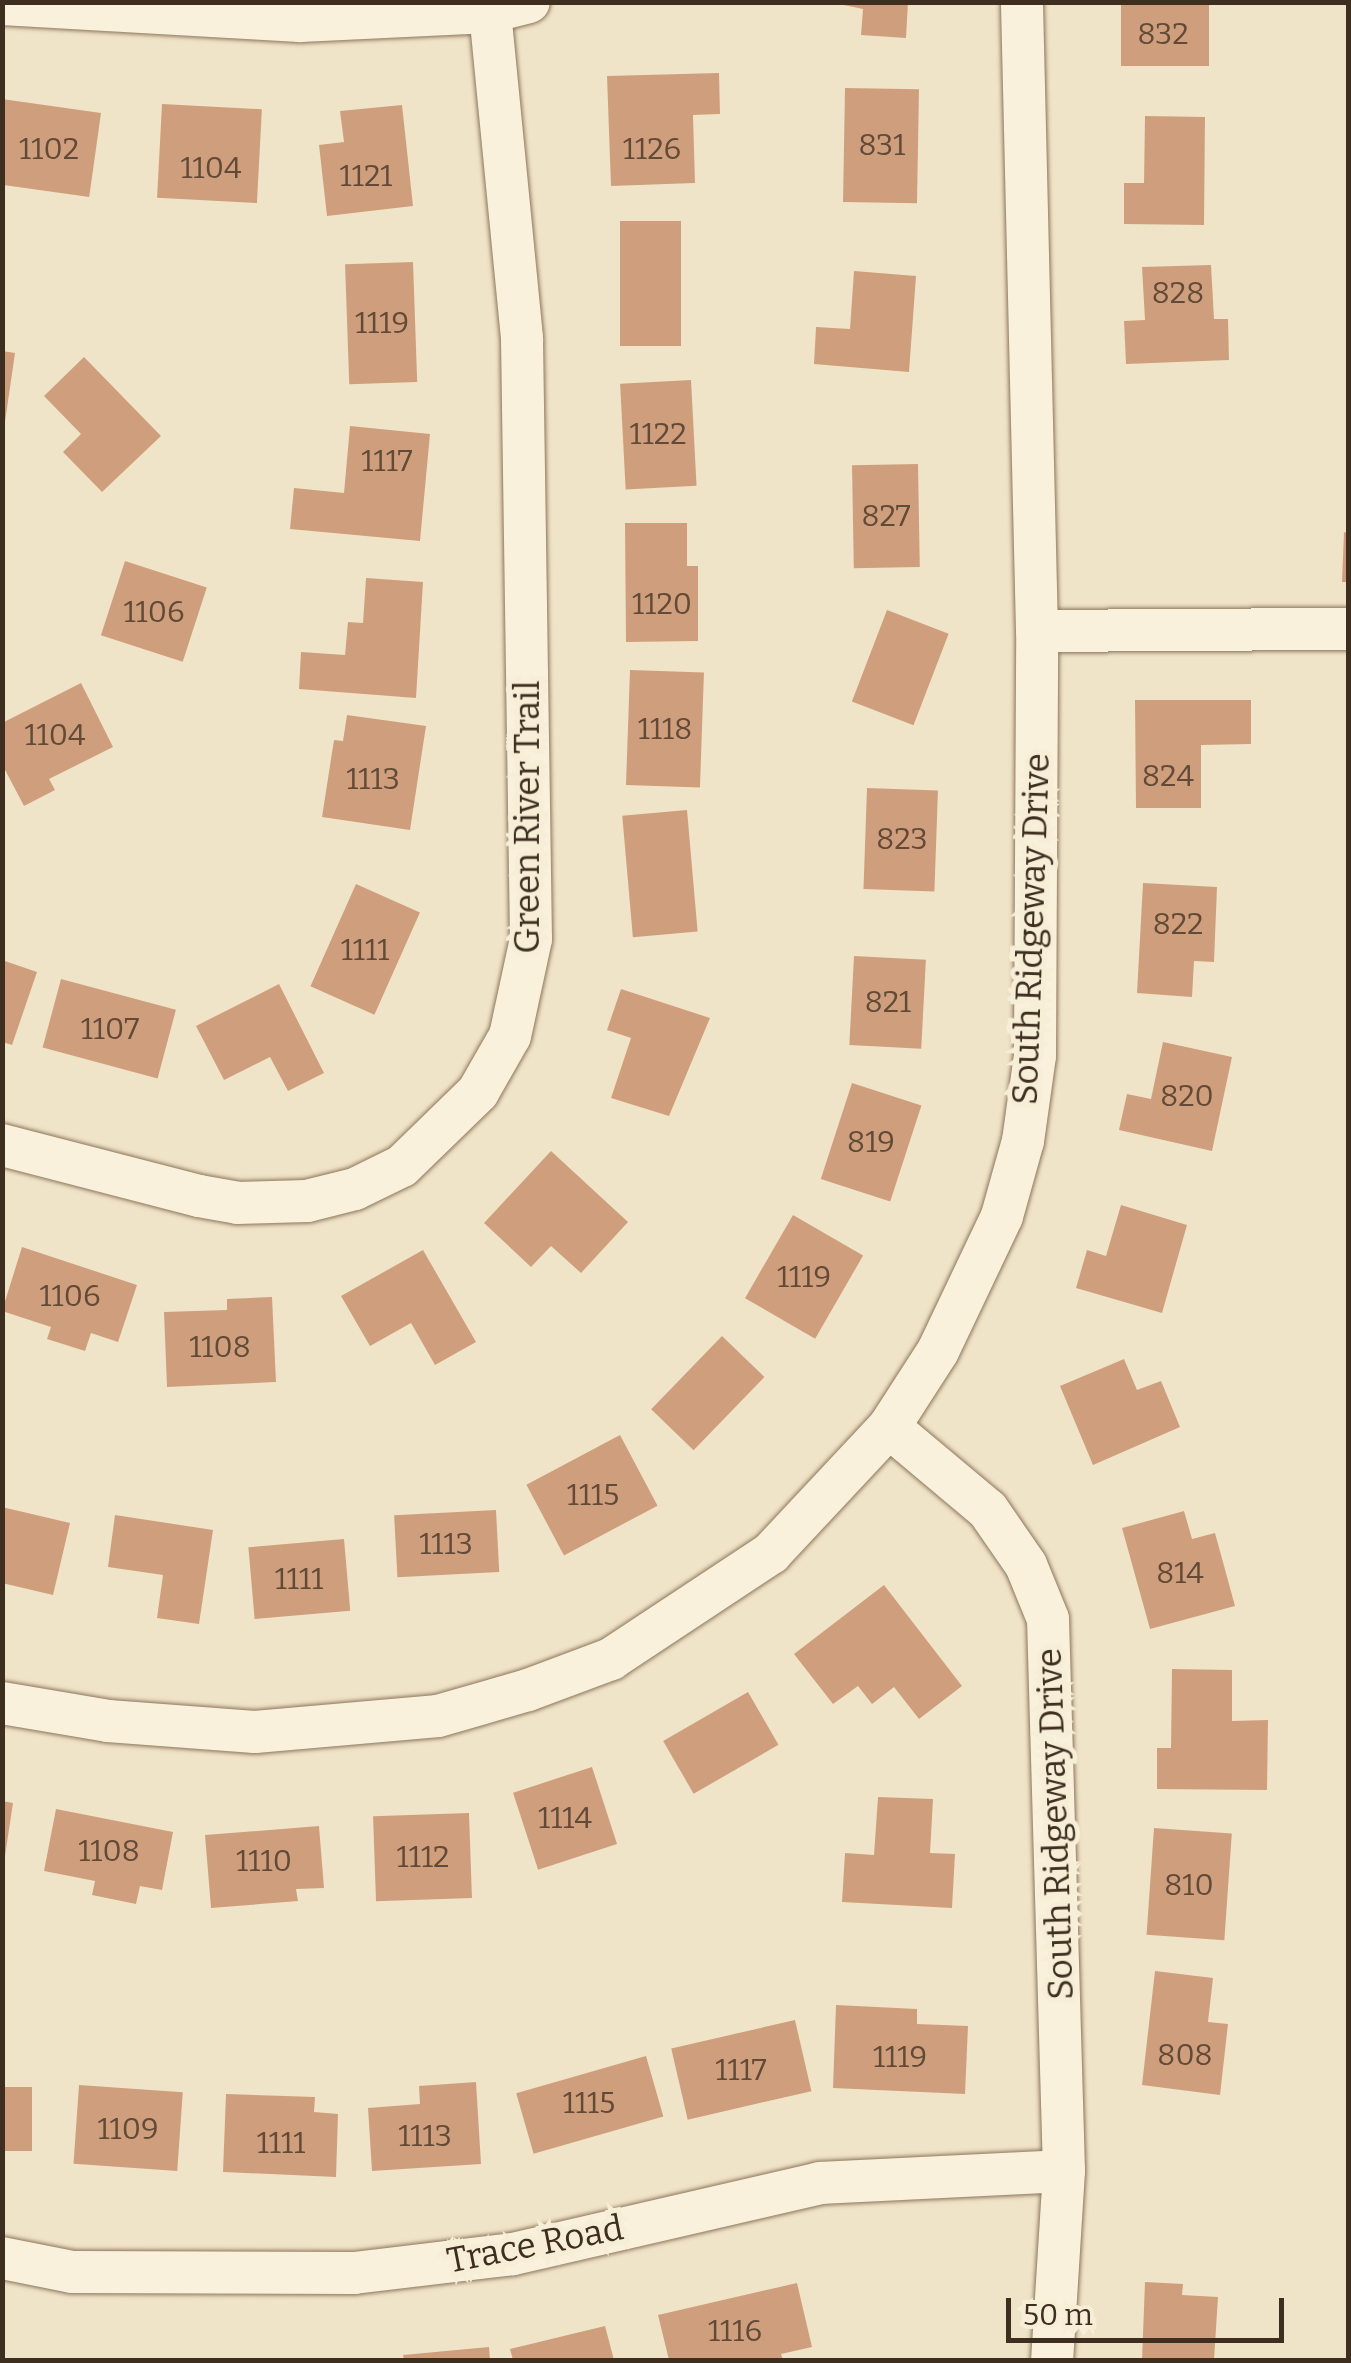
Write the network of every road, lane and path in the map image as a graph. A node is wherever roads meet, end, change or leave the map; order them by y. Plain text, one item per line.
1 (1022, 2) edge
2 (2, 4) edge
3 (510, 7) edge
4 (1348, 629) edge
5 (1037, 631) junction
6 (2, 1146) edge
7 (889, 1427) junction
8 (2, 1703) edge
9 (1064, 2171) junction
10 (2, 2258) edge
11 (1052, 2360) edge

1 - 5 street, South Ridgeway Drive
2 - 3 street
3 - 6 street, Green River Trail
4 - 5 street
5 - 7 street, South Ridgeway Drive
7 - 8 street
7 - 9 street, South Ridgeway Drive
9 - 10 street, Trace Road
9 - 11 street, South Ridgeway Drive

